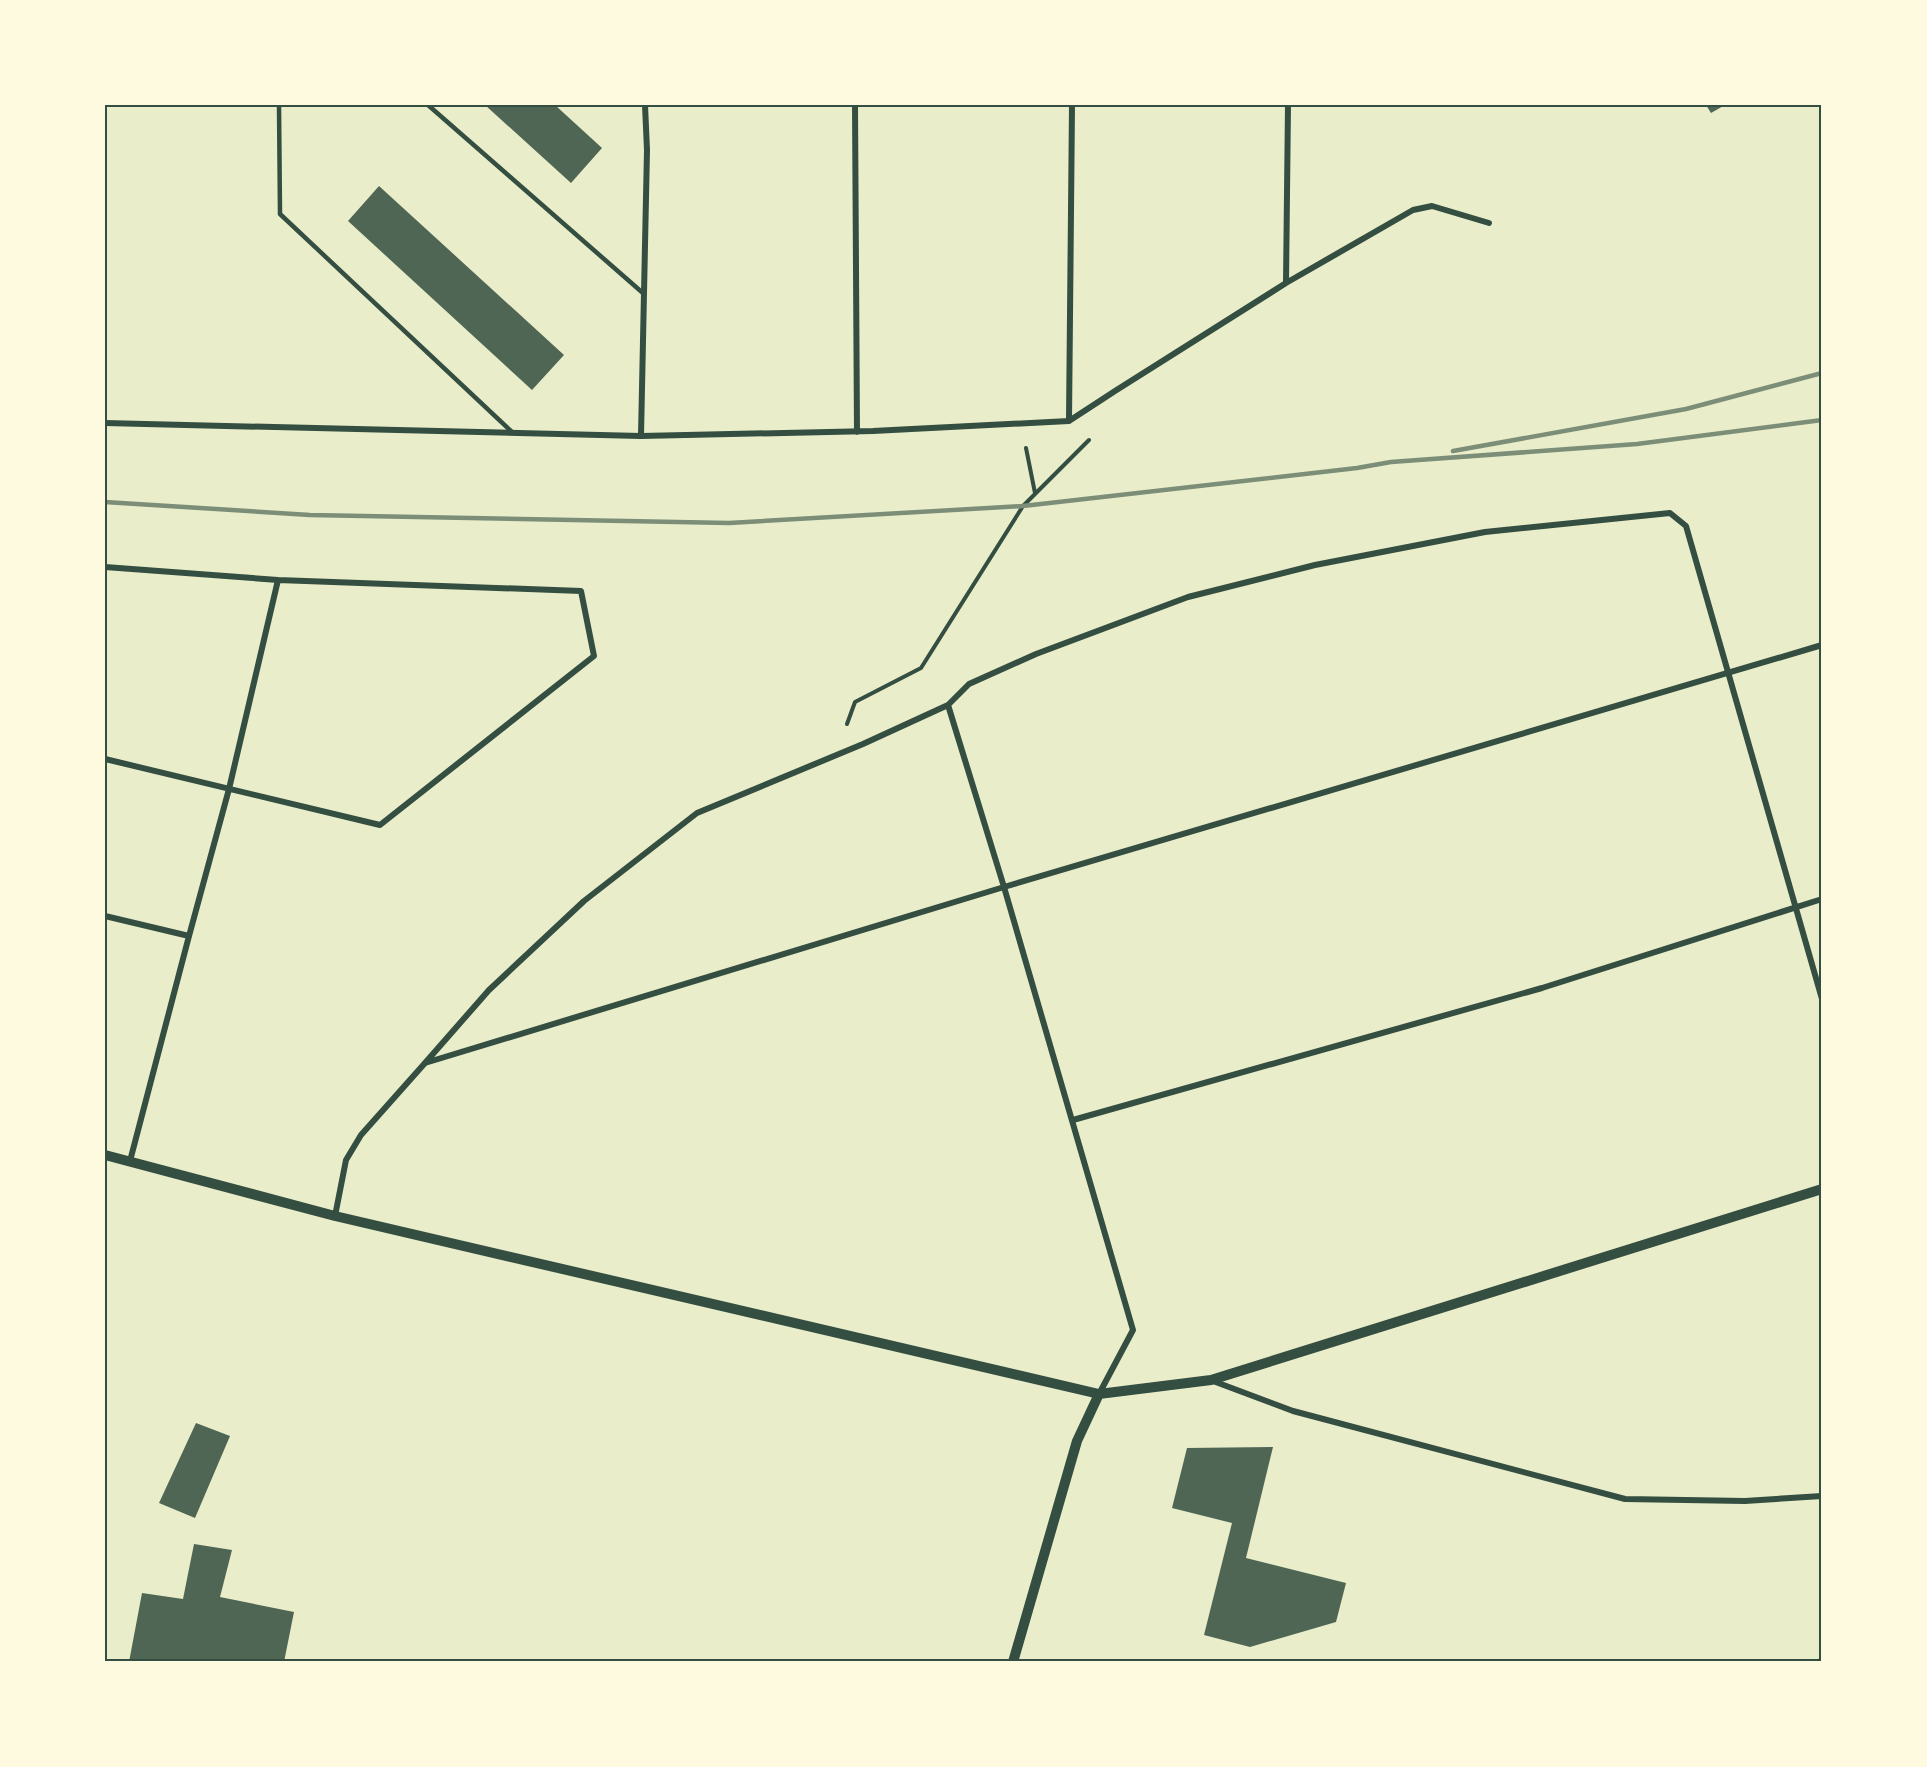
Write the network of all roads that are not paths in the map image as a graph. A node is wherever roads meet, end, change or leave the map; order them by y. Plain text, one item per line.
1 (279, 105) edge
2 (428, 105) edge
3 (645, 105) edge
4 (855, 105) edge
5 (1072, 105) edge
6 (1288, 105) edge
7 (1489, 223) dead end
8 (1287, 283) junction
9 (644, 294) junction
10 (1070, 421) junction
11 (105, 423) edge
12 (857, 432) junction
13 (514, 434) junction
14 (641, 436) junction
15 (105, 567) edge
16 (278, 580) junction
17 (1822, 645) edge
18 (1728, 673) junction
19 (948, 705) junction
20 (105, 759) edge
21 (229, 789) junction
22 (1004, 887) junction
23 (1822, 899) edge
24 (1794, 907) junction
25 (105, 916) edge
26 (189, 936) junction
27 (1822, 999) edge
28 (425, 1063) junction
29 (1073, 1120) junction
30 (105, 1155) edge
31 (130, 1161) junction
32 (1822, 1189) edge
33 (335, 1216) junction
34 (1211, 1380) junction
35 (1099, 1394) junction
36 (1822, 1496) edge
37 (1013, 1662) edge

1 - 13 lane
2 - 9 lane
3 - 9 street
4 - 12 street
5 - 10 street
6 - 8 street
7 - 8 street
8 - 10 street
9 - 14 street
10 - 12 street
11 - 13 street
12 - 14 street
13 - 14 street
15 - 16 street
16 - 21 street
16 - 21 street
17 - 18 street
18 - 19 street
18 - 22 street
18 - 24 street
19 - 22 street
19 - 28 street
20 - 21 street
21 - 26 street
22 - 28 street
22 - 29 street
23 - 24 street
24 - 27 street
24 - 29 street
25 - 26 street
26 - 31 street
28 - 33 street
29 - 35 street
30 - 31 street
31 - 33 street
32 - 34 street
33 - 35 street
34 - 35 street
34 - 36 street
35 - 37 street

